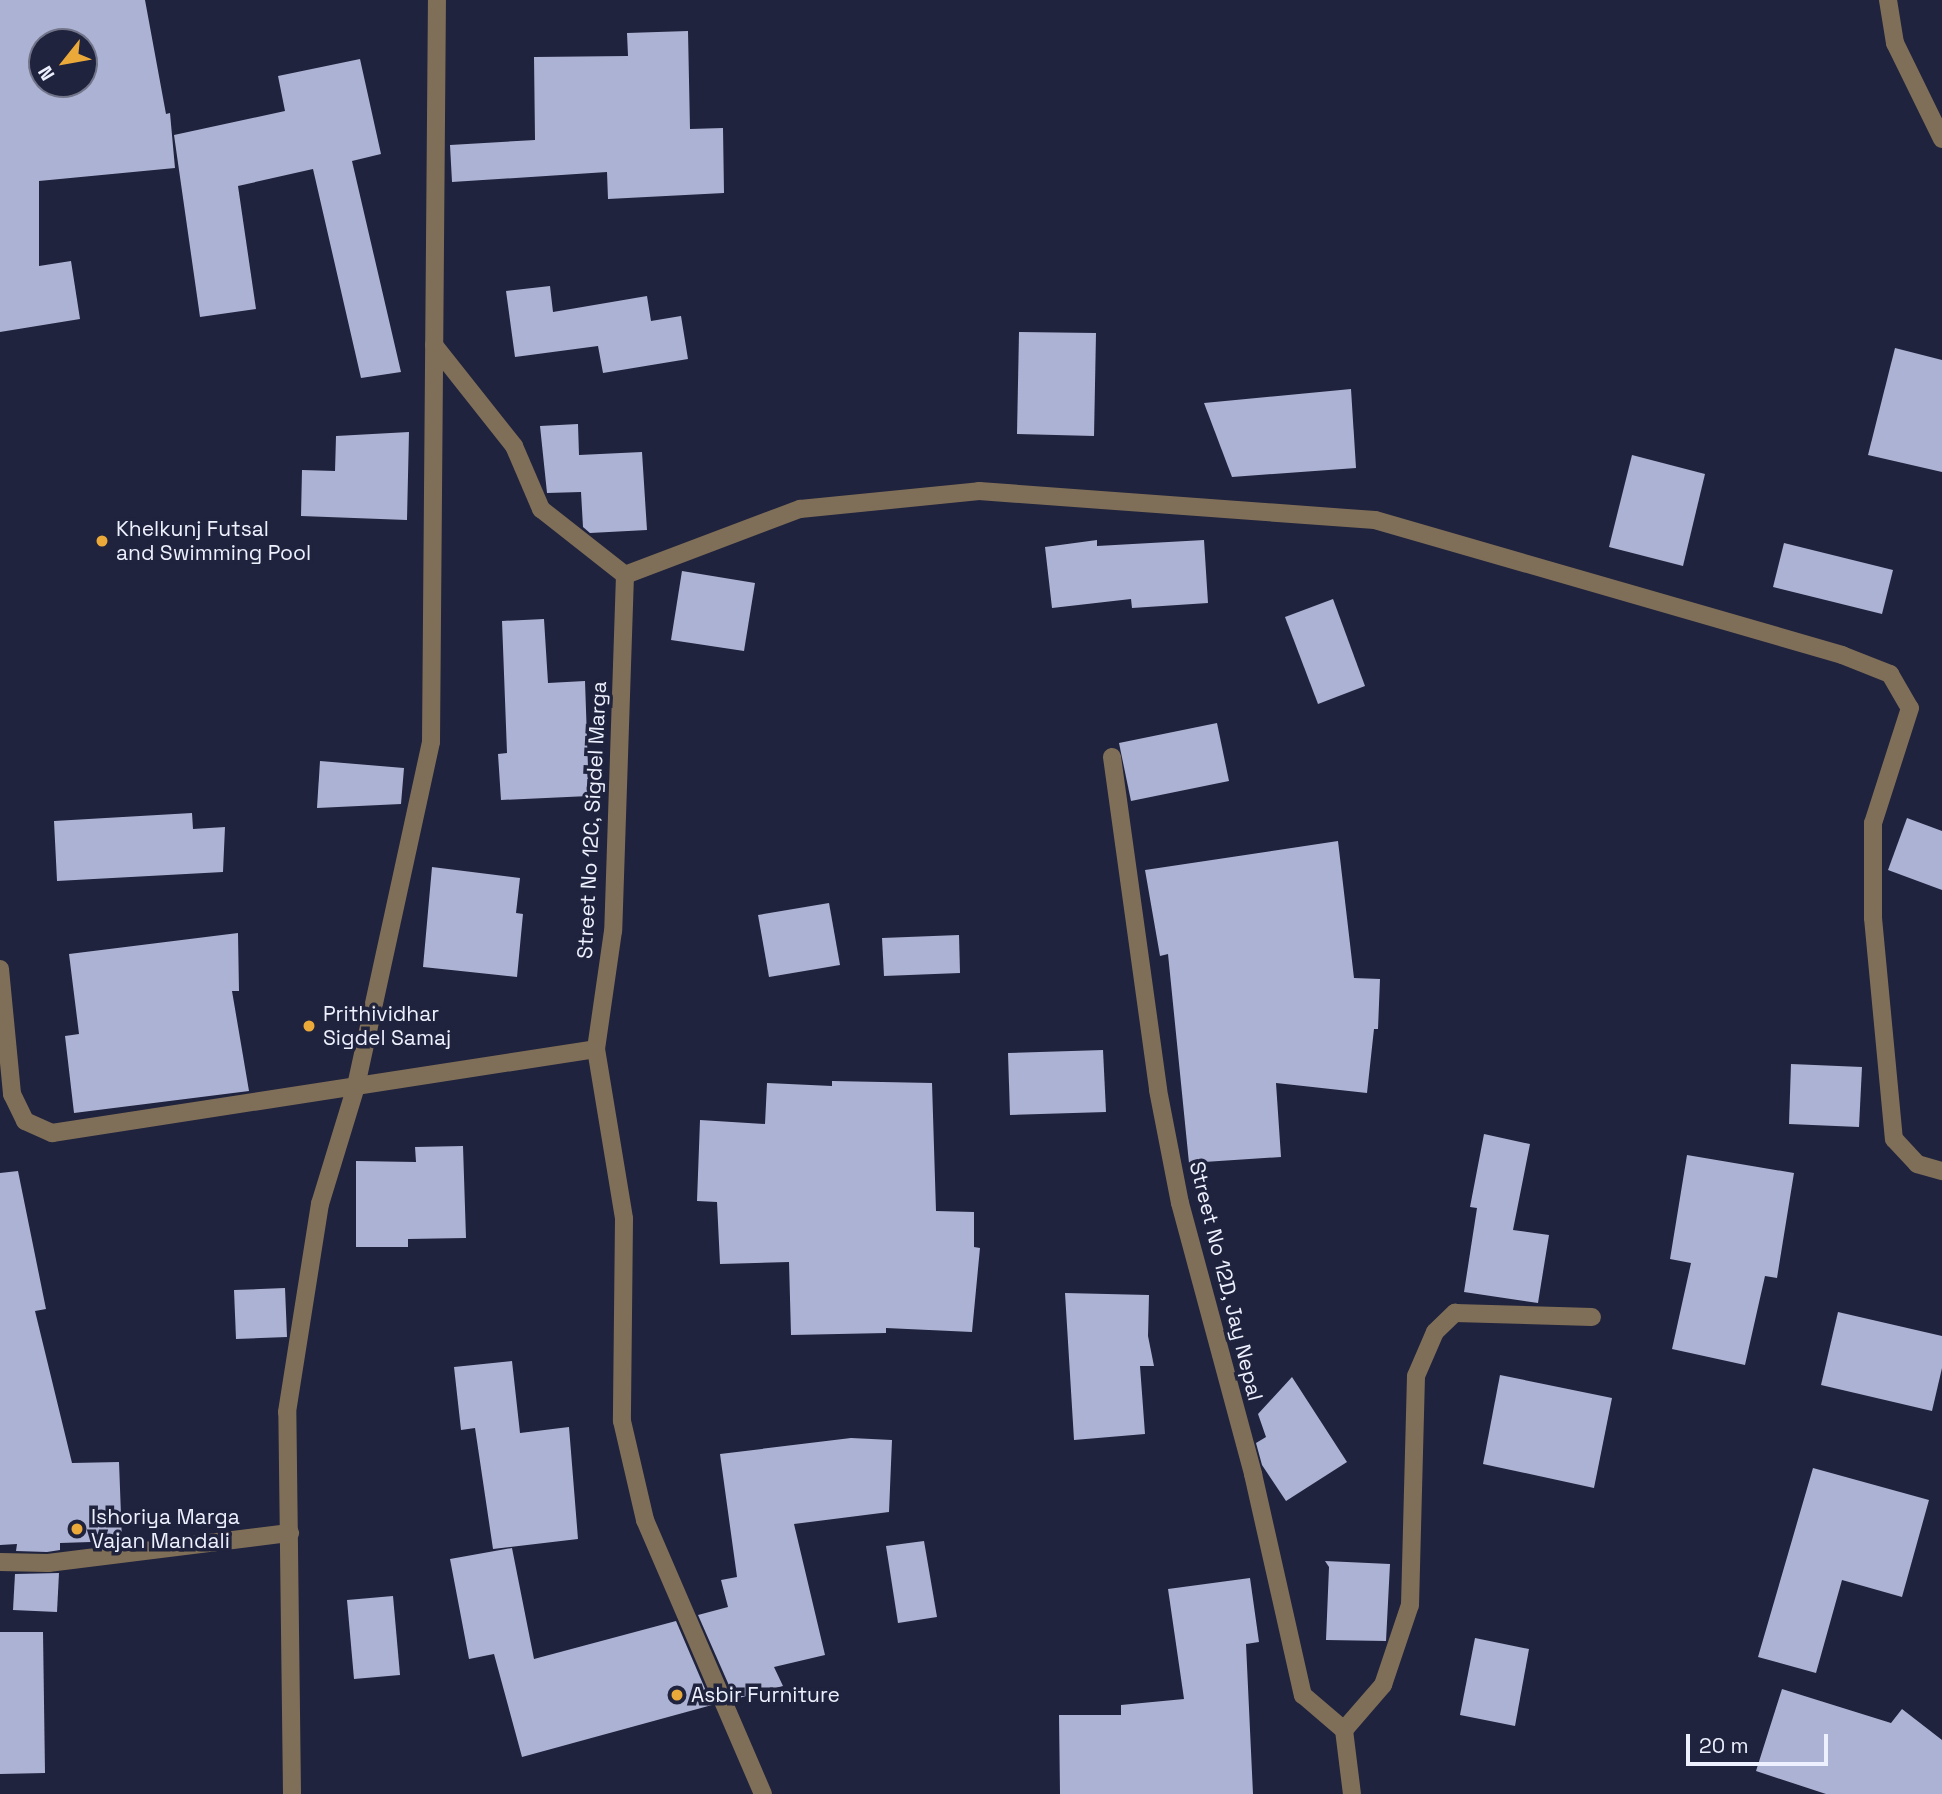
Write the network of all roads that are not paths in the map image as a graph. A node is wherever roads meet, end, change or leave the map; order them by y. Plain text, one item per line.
1 (437, 0) edge
2 (1888, 0) edge
3 (1942, 139) edge
4 (435, 345) junction
5 (625, 575) junction
6 (1112, 757) dead end
7 (0, 969) edge
8 (596, 1049) junction
9 (356, 1086) junction
10 (1942, 1171) edge
11 (1591, 1317) dead end
12 (290, 1533) junction
13 (0, 1562) edge
14 (1343, 1730) junction
15 (292, 1794) edge
16 (763, 1794) edge
17 (1352, 1794) edge

1 - 4 street
2 - 3 street
4 - 5 street
4 - 9 street
5 - 8 street, Street No 12C, Sigdel Marga
5 - 10 street
6 - 14 street, Street No 12D, Jay Nepal
7 - 9 street
8 - 9 street
8 - 16 street, Street No 12C, Sigdel Marga
9 - 12 street
11 - 14 street
12 - 13 street
12 - 15 street
14 - 17 street

